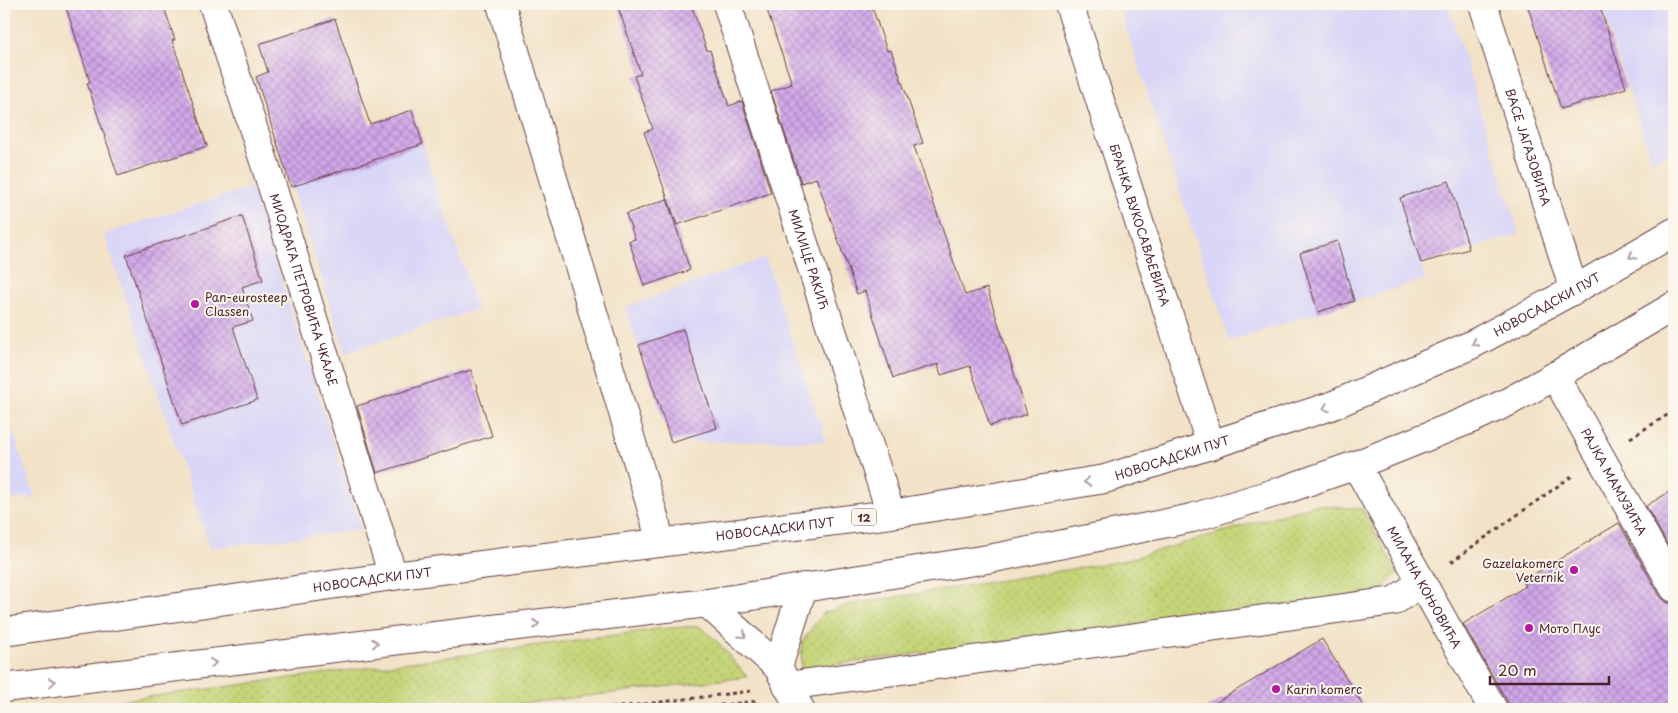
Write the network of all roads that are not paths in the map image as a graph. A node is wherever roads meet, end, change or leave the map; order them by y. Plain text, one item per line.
1 (213, 4) edge
2 (501, 4) edge
3 (727, 4) edge
4 (1069, 4) edge
5 (1483, 4) edge
6 (1674, 232) edge
7 (1574, 290) junction
8 (1674, 306) edge
9 (1555, 376) junction
10 (1211, 446) junction
11 (1356, 465) junction
12 (891, 514) junction
13 (660, 543) junction
14 (392, 576) junction
15 (1421, 582) junction
16 (803, 587) junction
17 (1674, 588) edge
18 (707, 603) junction
19 (4, 632) edge
20 (783, 676) junction
21 (4, 688) edge
22 (800, 709) edge
23 (1493, 709) edge

1 - 14 main road, МИОДРАГА ПЕТРОВИЋА ЧКАЉЕ
2 - 13 main road
3 - 12 main road, МИЛИЦЕ РАКИЋ
4 - 10 main road, БРАНКА ВУКОСАВЉЕВИЋА
5 - 7 main road, ВАСЕ ЈАГАЗОВИЋА
6 -> 7 main road, НОВОСАДСКИ ПУТ / 12
7 -> 10 main road, НОВОСАДСКИ ПУТ / 12
8 - 9 main road
9 - 11 main road
9 - 17 main road, РАЈКА МАМУЗИЋА
10 -> 12 main road, НОВОСАДСКИ ПУТ / 12
11 - 15 main road, МИЛАНА КОЊОВИЋА
11 - 16 main road
12 - 13 main road, НОВОСАДСКИ ПУТ / 12
13 - 14 main road, НОВОСАДСКИ ПУТ / 12
14 - 19 main road, НОВОСАДСКИ ПУТ / 12
15 - 20 main road
15 - 23 main road, МИЛАНА КОЊОВИЋА
16 - 18 main road
16 - 20 main road
18 -> 20 main road
21 -> 18 main road
20 - 22 main road

